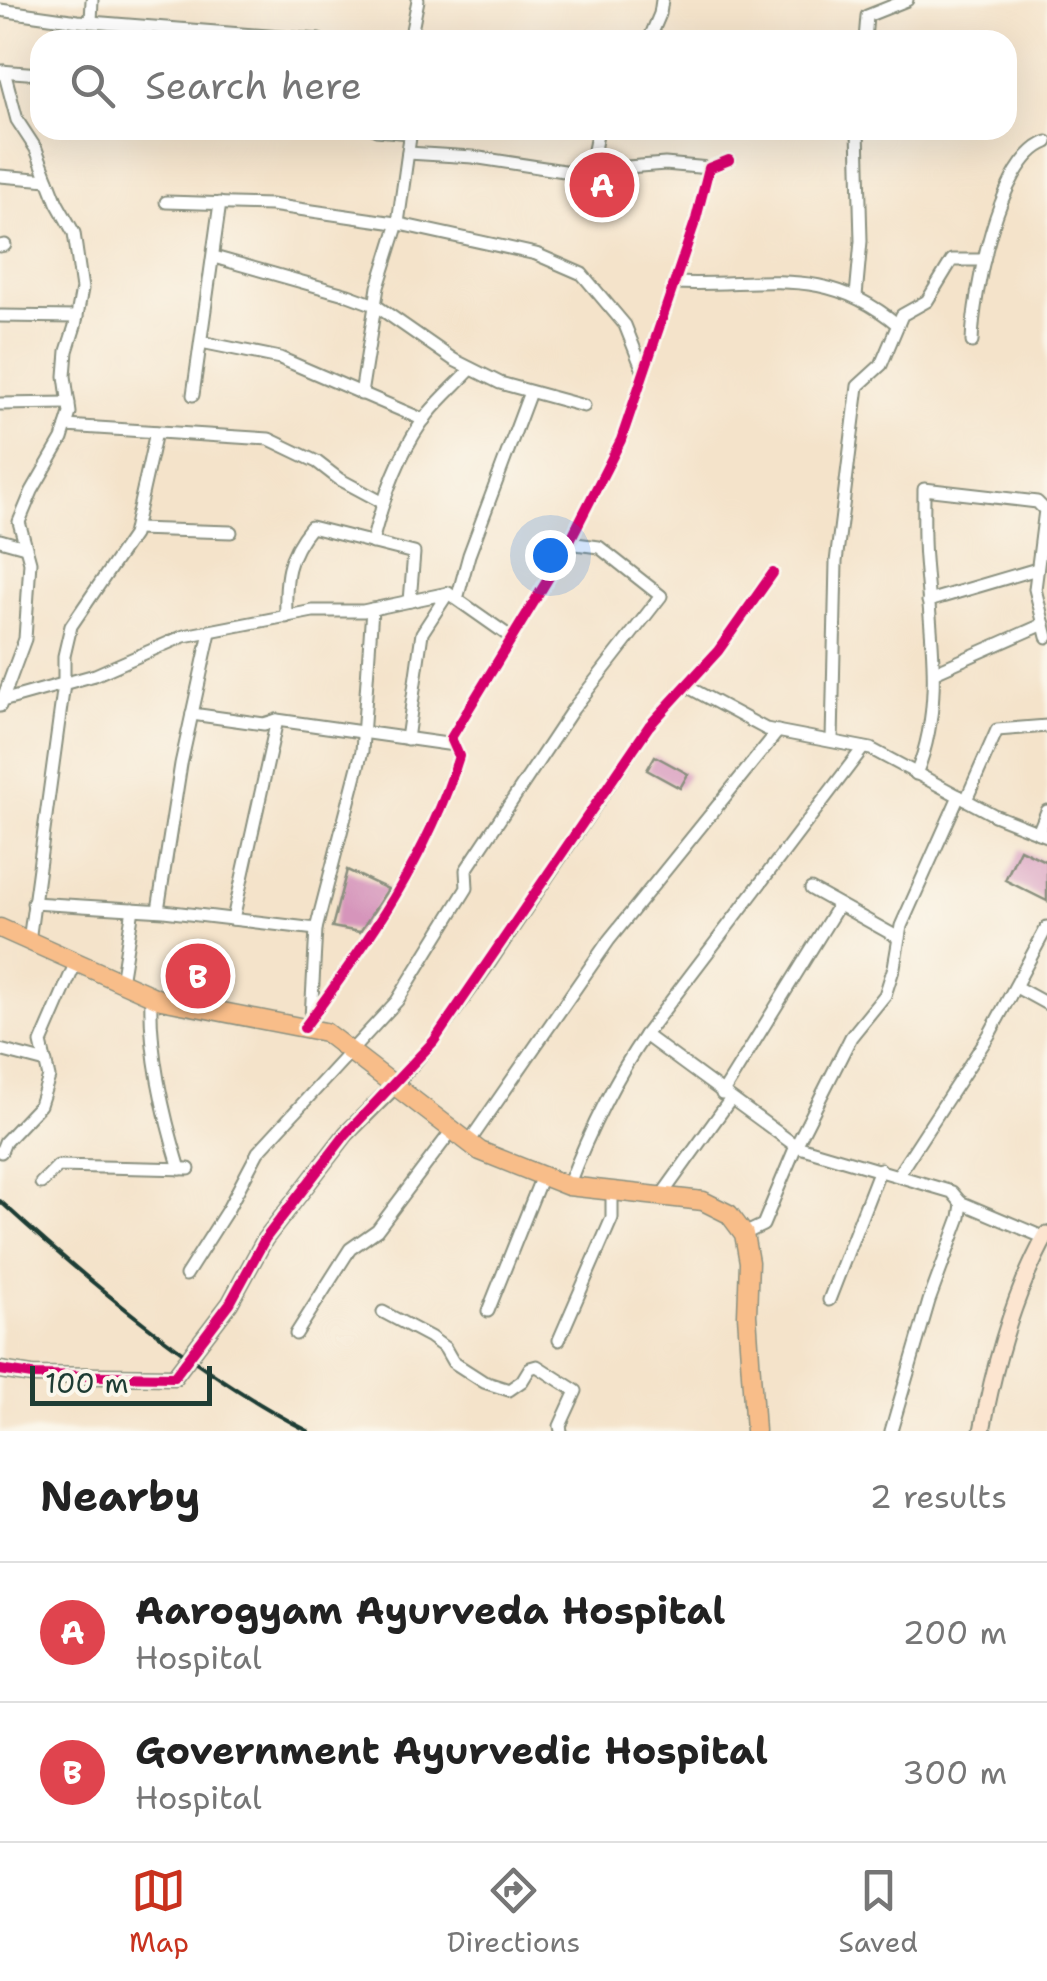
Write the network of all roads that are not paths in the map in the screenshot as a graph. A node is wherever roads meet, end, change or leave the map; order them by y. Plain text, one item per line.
1 (92, 0) edge
2 (418, 0) edge
3 (662, 0) edge
4 (906, 0) edge
5 (5, 7) edge
6 (91, 22) junction
7 (192, 30) edge
8 (412, 30) edge
9 (653, 30) edge
10 (866, 30) edge
11 (2, 71) edge
12 (30, 73) edge
13 (30, 140) edge
14 (30, 140) edge
15 (410, 140) edge
16 (596, 140) edge
17 (858, 140) edge
18 (1047, 142) edge
19 (408, 154) junction
20 (728, 160) dead end
21 (709, 168) junction
22 (590, 170) junction
23 (0, 176) edge
24 (48, 180) junction
25 (166, 202) dead end
26 (220, 204) junction
27 (398, 223) junction
28 (214, 257) junction
29 (984, 260) junction
30 (674, 284) junction
31 (856, 296) junction
32 (375, 306) junction
33 (0, 316) edge
34 (77, 317) junction
35 (898, 325) junction
36 (201, 342) junction
37 (972, 342) dead end
38 (471, 369) junction
39 (644, 372) junction
40 (530, 392) junction
41 (361, 394) junction
42 (193, 395) dead end
43 (0, 404) edge
44 (69, 404) junction
45 (584, 406) dead end
46 (424, 420) junction
47 (66, 426) junction
48 (156, 432) junction
49 (382, 502) junction
50 (135, 529) junction
51 (231, 532) dead end
52 (0, 540) edge
53 (372, 542) junction
54 (568, 543) junction
55 (25, 547) junction
56 (1041, 560) edge
57 (773, 573) dead end
58 (453, 596) junction
59 (410, 601) junction
60 (928, 601) junction
61 (372, 609) junction
62 (286, 616) junction
63 (1045, 621) edge
64 (210, 632) junction
65 (512, 638) junction
66 (934, 672) junction
67 (64, 684) junction
68 (686, 686) junction
69 (1, 705) edge
70 (192, 714) junction
71 (278, 720) junction
72 (1047, 726) edge
73 (778, 730) junction
74 (364, 733) junction
75 (407, 739) junction
76 (832, 740) junction
77 (454, 745) junction
78 (863, 748) junction
79 (916, 774) junction
80 (962, 798) junction
81 (1047, 811) edge
82 (1043, 835) edge
83 (812, 888) dead end
84 (33, 903) junction
85 (838, 906) junction
86 (134, 909) junction
87 (158, 910) junction
88 (233, 919) junction
89 (1047, 927) edge
90 (0, 928) edge
91 (316, 930) junction
92 (899, 938) junction
93 (29, 941) junction
94 (76, 962) junction
95 (121, 982) junction
96 (1016, 987) junction
97 (151, 996) junction
98 (1047, 1004) edge
99 (308, 1023) junction
100 (645, 1035) junction
101 (0, 1050) edge
102 (352, 1052) junction
103 (46, 1062) junction
104 (395, 1085) junction
105 (726, 1097) junction
106 (453, 1130) junction
107 (469, 1142) junction
108 (796, 1146) junction
109 (1, 1152) edge
110 (880, 1170) junction
111 (898, 1175) junction
112 (542, 1176) junction
113 (41, 1183) dead end
114 (568, 1186) junction
115 (612, 1191) junction
116 (661, 1196) junction
117 (960, 1202) junction
118 (744, 1234) junction
119 (1046, 1236) edge
120 (186, 1275) dead end
121 (829, 1300) dead end
122 (488, 1311) dead end
123 (383, 1312) dead end
124 (296, 1334) dead end
125 (559, 1340) dead end
126 (0, 1370) edge
127 (561, 1431) edge
128 (754, 1431) edge
129 (891, 1431) edge
130 (982, 1431) edge

1 - 6 street
2 - 8 street
3 - 9 street
4 - 10 street
5 - 6 street
6 - 7 street
11 - 12 street
11 - 14 street
13 - 24 street
15 - 19 street
16 - 22 street
17 - 31 street
18 - 29 street
19 - 22 street
19 - 27 street
20 - 21 street
21 - 22 street
21 - 30 street
23 - 24 street
24 - 34 street
25 - 26 street
26 - 27 street
26 - 28 street
27 - 32 street
27 - 39 street
28 - 32 street
28 - 36 street
29 - 35 street
29 - 37 street
30 - 31 street
30 - 39 street
31 - 35 street
32 - 38 street
32 - 41 street
33 - 34 street
34 - 44 street
35 - 76 street
36 - 41 street
36 - 42 street
38 - 40 street
38 - 46 street
39 - 54 street
40 - 45 street
40 - 58 street
41 - 46 street
43 - 44 street
44 - 47 street
46 - 49 street
47 - 48 street
47 - 55 street
48 - 49 street
48 - 50 street
49 - 53 street
50 - 51 street
50 - 67 street
52 - 55 street
53 - 59 street
53 - 62 street
54 - 65 street
54 - 102 street
55 - 69 street
56 - 60 street
56 - 60 street
56 - 63 street
57 - 68 street
58 - 59 street
58 - 65 street
58 - 75 street
59 - 61 street
60 - 66 street
61 - 62 street
61 - 74 street
62 - 64 street
63 - 66 street
64 - 67 street
64 - 70 street
65 - 77 street
66 - 79 street
67 - 69 street
67 - 84 street
68 - 73 street
68 - 104 street
70 - 71 street
70 - 87 street
71 - 74 street
71 - 88 street
72 - 80 street
73 - 76 street
73 - 107 street
74 - 75 street
74 - 91 street
75 - 77 street
76 - 78 street
77 - 99 street
78 - 79 street
78 - 100 street
79 - 80 street
80 - 82 street
80 - 92 street
81 - 82 street
83 - 85 street
84 - 86 street
84 - 93 street
85 - 92 street
85 - 105 street
86 - 87 street
86 - 95 street
87 - 88 street
88 - 91 street
89 - 96 street
90 - 93 main road
91 - 99 street
92 - 108 street
93 - 94 main road
94 - 95 main road
94 - 103 street
95 - 97 main road
96 - 98 street
96 - 111 street
97 - 99 main road
97 - 113 street
99 - 102 main road
100 - 105 street
100 - 114 street
101 - 103 street
102 - 104 main road
102 - 120 street
103 - 109 street
104 - 106 main road
104 - 126 street
105 - 108 street
105 - 116 street
106 - 107 main road
106 - 124 street
107 - 112 main road
108 - 110 street
108 - 118 street
110 - 111 street
110 - 121 street
111 - 117 street
112 - 114 main road
112 - 122 street
114 - 115 main road
115 - 116 main road
115 - 125 street
116 - 118 main road
117 - 119 street
117 - 129 street
118 - 128 main road
119 - 130 street
123 - 127 street

